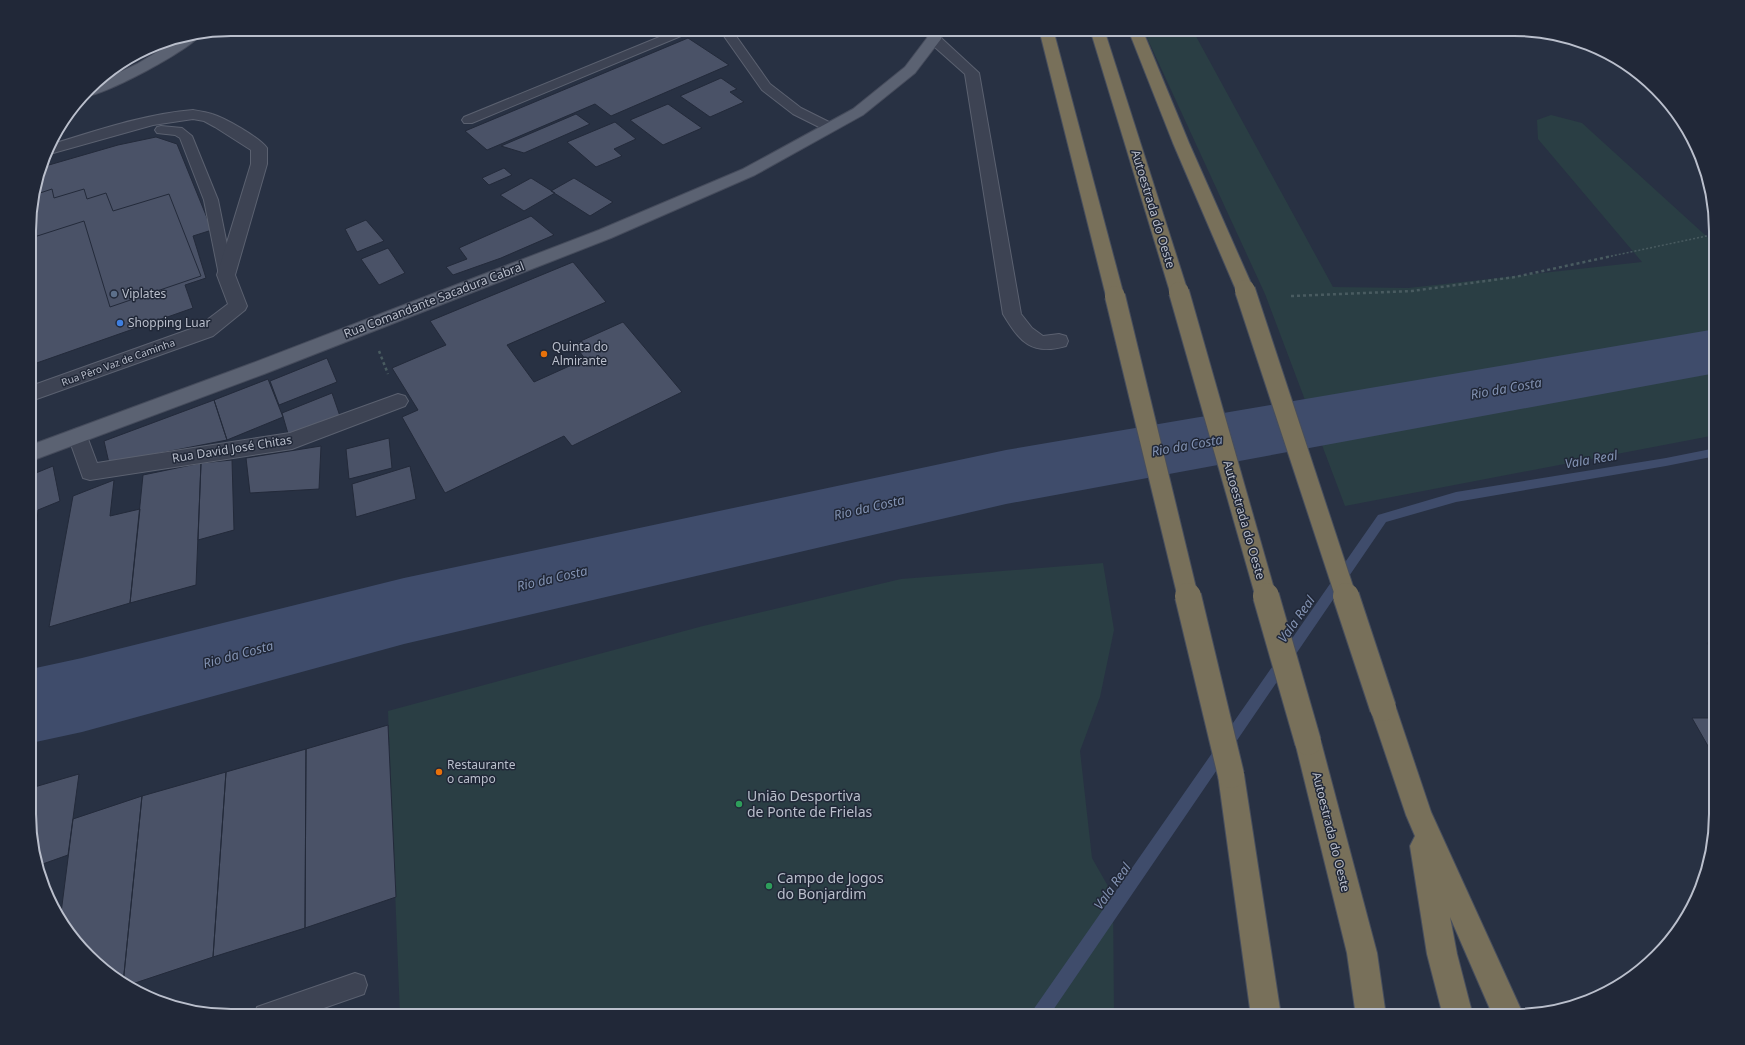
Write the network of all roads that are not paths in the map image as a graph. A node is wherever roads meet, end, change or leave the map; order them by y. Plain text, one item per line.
1 (672, 36) edge
2 (730, 36) edge
3 (934, 36) edge
4 (937, 36) edge
5 (1048, 36) edge
6 (1099, 36) edge
7 (1138, 36) edge
8 (183, 42) edge
9 (97, 89) edge
10 (468, 120) dead end
11 (829, 127) junction
12 (161, 130) dead end
13 (54, 149) edge
14 (226, 275) junction
15 (1059, 341) dead end
16 (36, 392) edge
17 (398, 401) road end
18 (78, 436) junction
19 (36, 451) edge
20 (1419, 815) junction
21 (355, 985) dead end
22 (286, 1009) edge
23 (1265, 1009) edge
24 (1370, 1009) edge
25 (1456, 1009) edge
26 (1506, 1009) edge

1 - 10 lane
2 - 11 lane
3 - 11 main road, Rua Comandante Sacadura Cabral
4 - 15 street
5 - 23 highway, bridge
6 - 24 highway, Autoestrada do Oeste, bridge
7 - 20 highway, bridge
8 - 9 main road
11 - 18 main road, Rua Comandante Sacadura Cabral
12 - 14 lane
13 - 14 street
14 - 16 street, Rua Pêro Vaz de Caminha
17 - 18 street, Rua David José Chitas
18 - 19 main road, Rua Comandante Sacadura Cabral
20 - 25 highway
20 - 26 highway
21 - 22 lane

